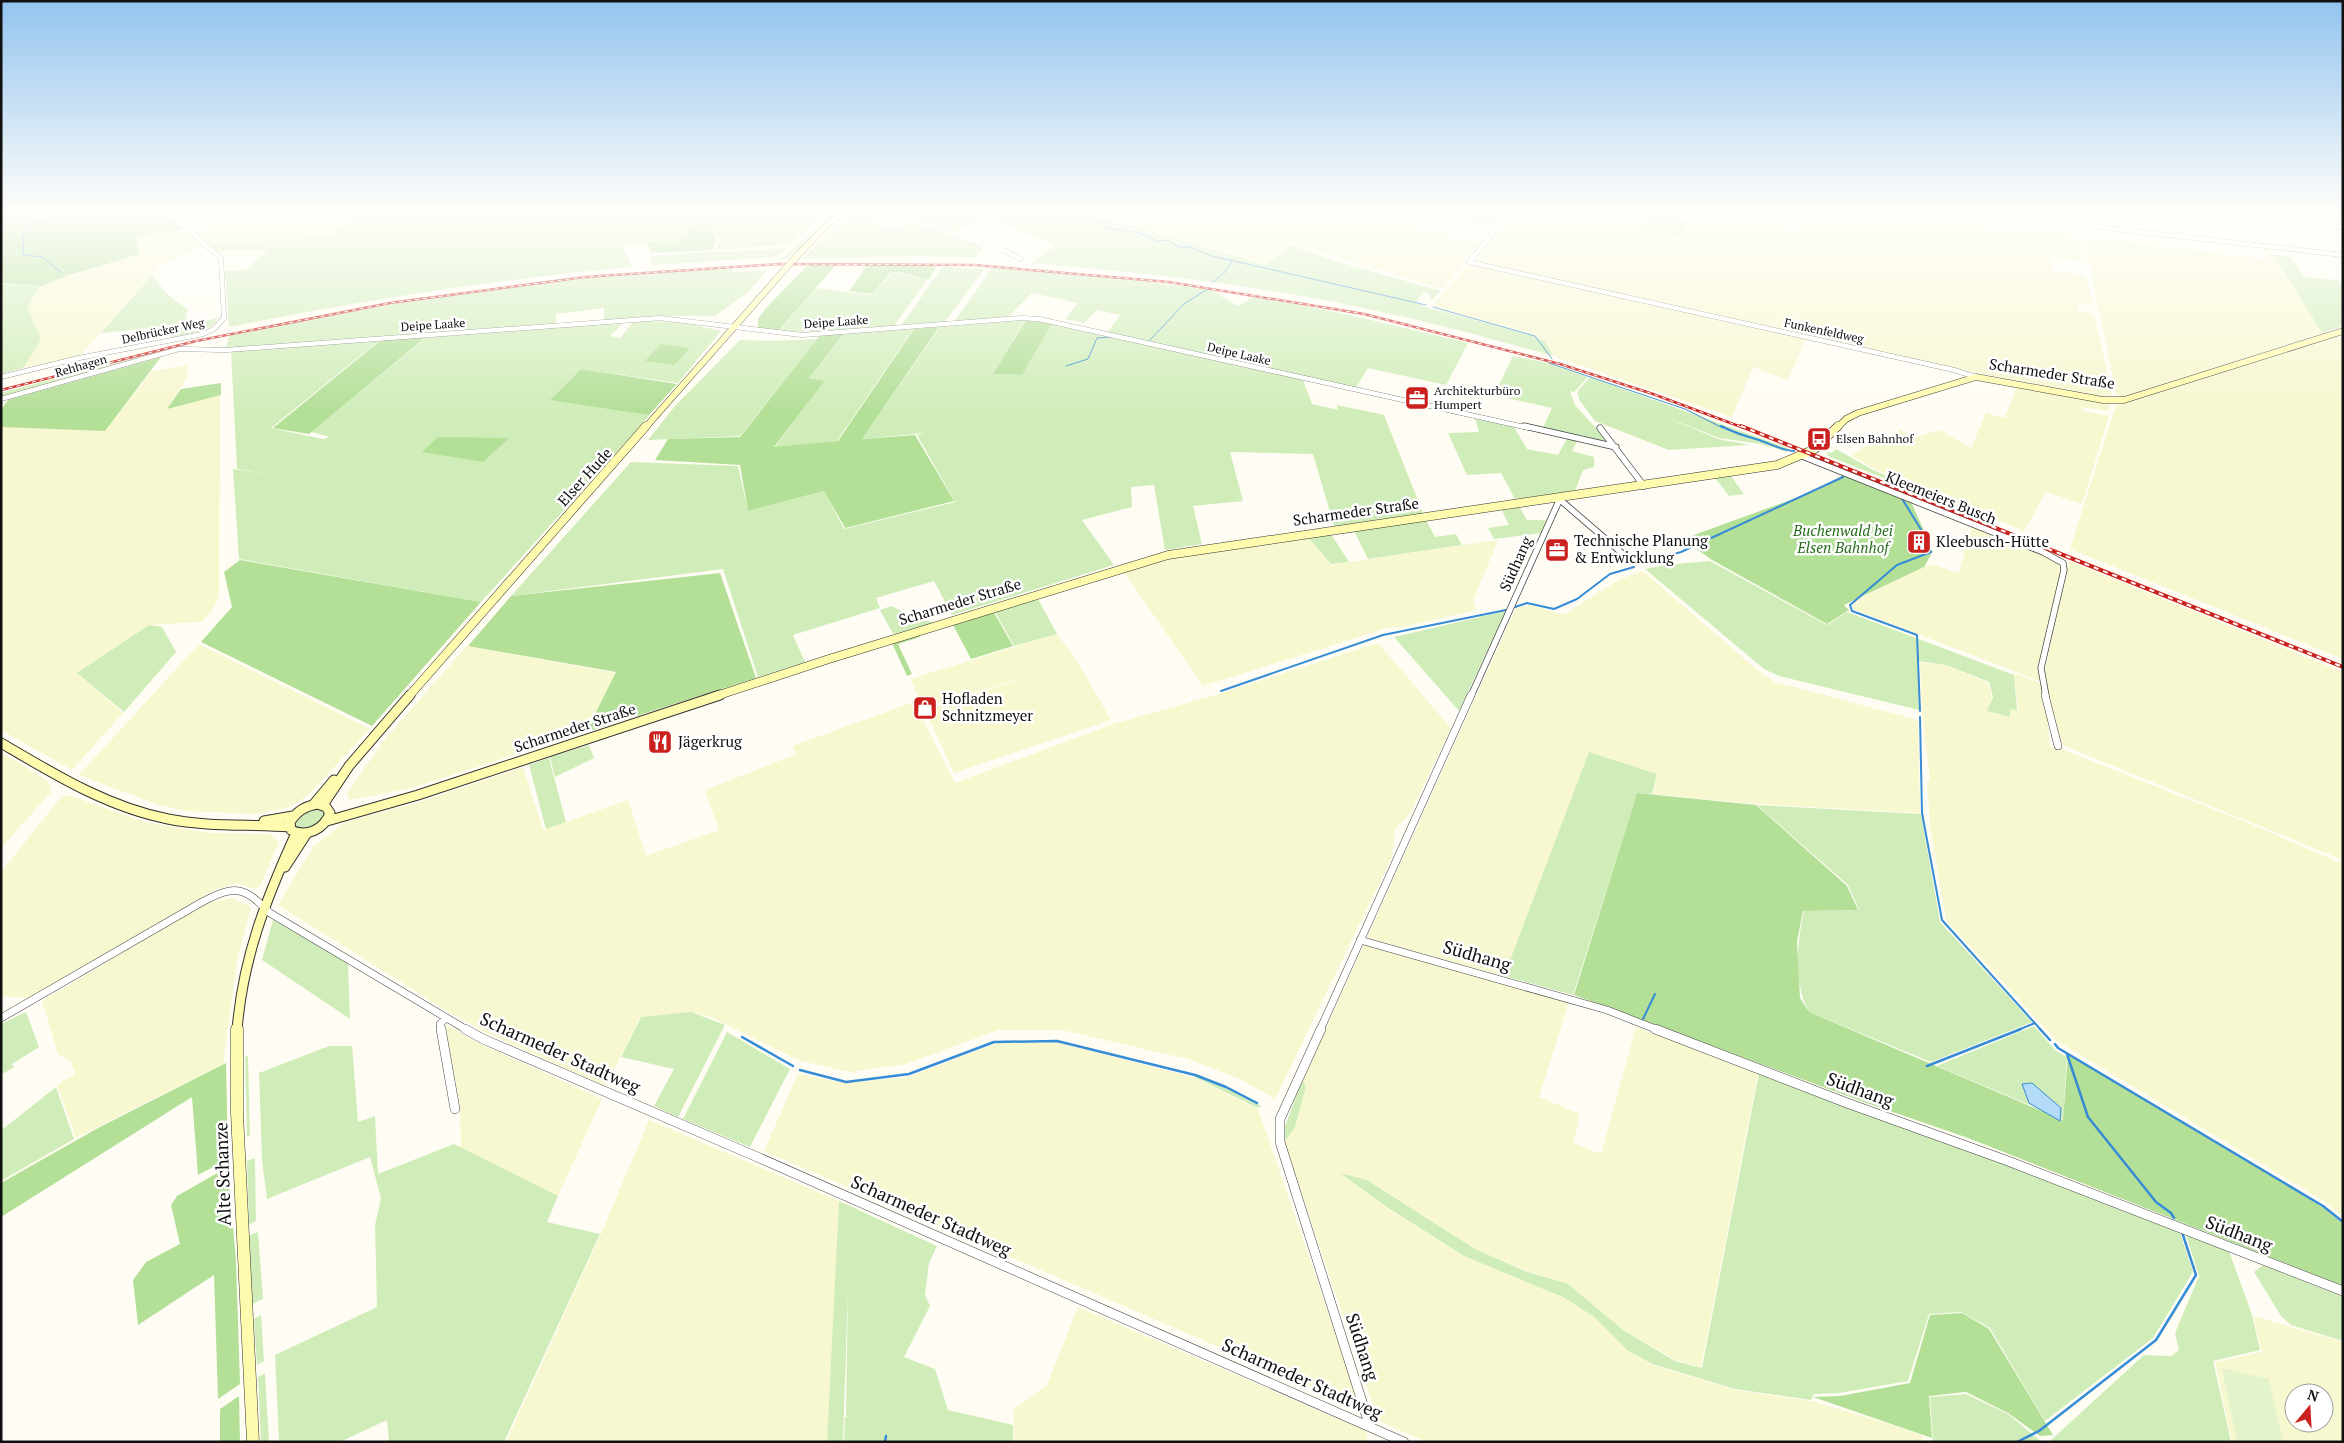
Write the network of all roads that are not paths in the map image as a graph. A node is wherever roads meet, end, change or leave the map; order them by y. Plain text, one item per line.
1 (222, 278) edge
2 (777, 278) edge
3 (1542, 278) edge
4 (736, 327) junction
5 (2343, 331) edge
6 (226, 350) joint
7 (1976, 377) junction
8 (1, 378) edge
9 (1, 398) edge
10 (1600, 428) dead end
11 (1616, 448) junction
12 (1802, 456) junction
13 (1644, 486) junction
14 (1558, 498) junction
15 (1624, 554) dead end
16 (1, 743) edge
17 (2058, 746) dead end
18 (323, 811) junction
19 (293, 816) junction
20 (249, 824) junction
21 (293, 830) junction
22 (307, 833) junction
23 (275, 882) junction
24 (264, 908) junction
25 (1360, 940) junction
26 (1, 1018) edge
27 (446, 1018) junction
28 (455, 1108) dead end
29 (2343, 1291) edge
30 (1370, 1427) junction
31 (253, 1442) edge
32 (1404, 1442) edge

1 - 8 street, Delbrücker Weg
2 - 4 street, Elser Hude, bridge
3 - 7 street, Funkenfeldweg
4 - 6 street, Deipe Laake
4 - 11 street, Deipe Laake
4 - 18 street, Elser Hude
5 - 7 street, Scharmeder Straße
6 - 9 street, Rehhagen
7 - 12 street, Scharmeder Straße
10 - 11 street
11 - 13 street
12 - 13 street, Scharmeder Straße
12 - 17 street, Kleemeiers Busch
13 - 14 street, Scharmeder Straße
14 - 15 street
14 - 18 street, Scharmeder Straße
14 - 25 street, Südhang
16 - 20 street
18 - 19 street
18 - 22 street
19 - 20 street
19 - 21 street, Alte Schanze
20 - 21 street
21 - 22 street
21 - 23 street, Alte Schanze
22 - 23 street, Alte Schanze
23 - 24 street, Alte Schanze
24 - 26 street
24 - 27 street, Scharmeder Stadtweg
24 - 31 street, Alte Schanze
25 - 29 street, Südhang
25 - 30 street, Südhang
27 - 28 street
27 - 30 street, Scharmeder Stadtweg
30 - 32 street, Scharmeder Stadtweg

